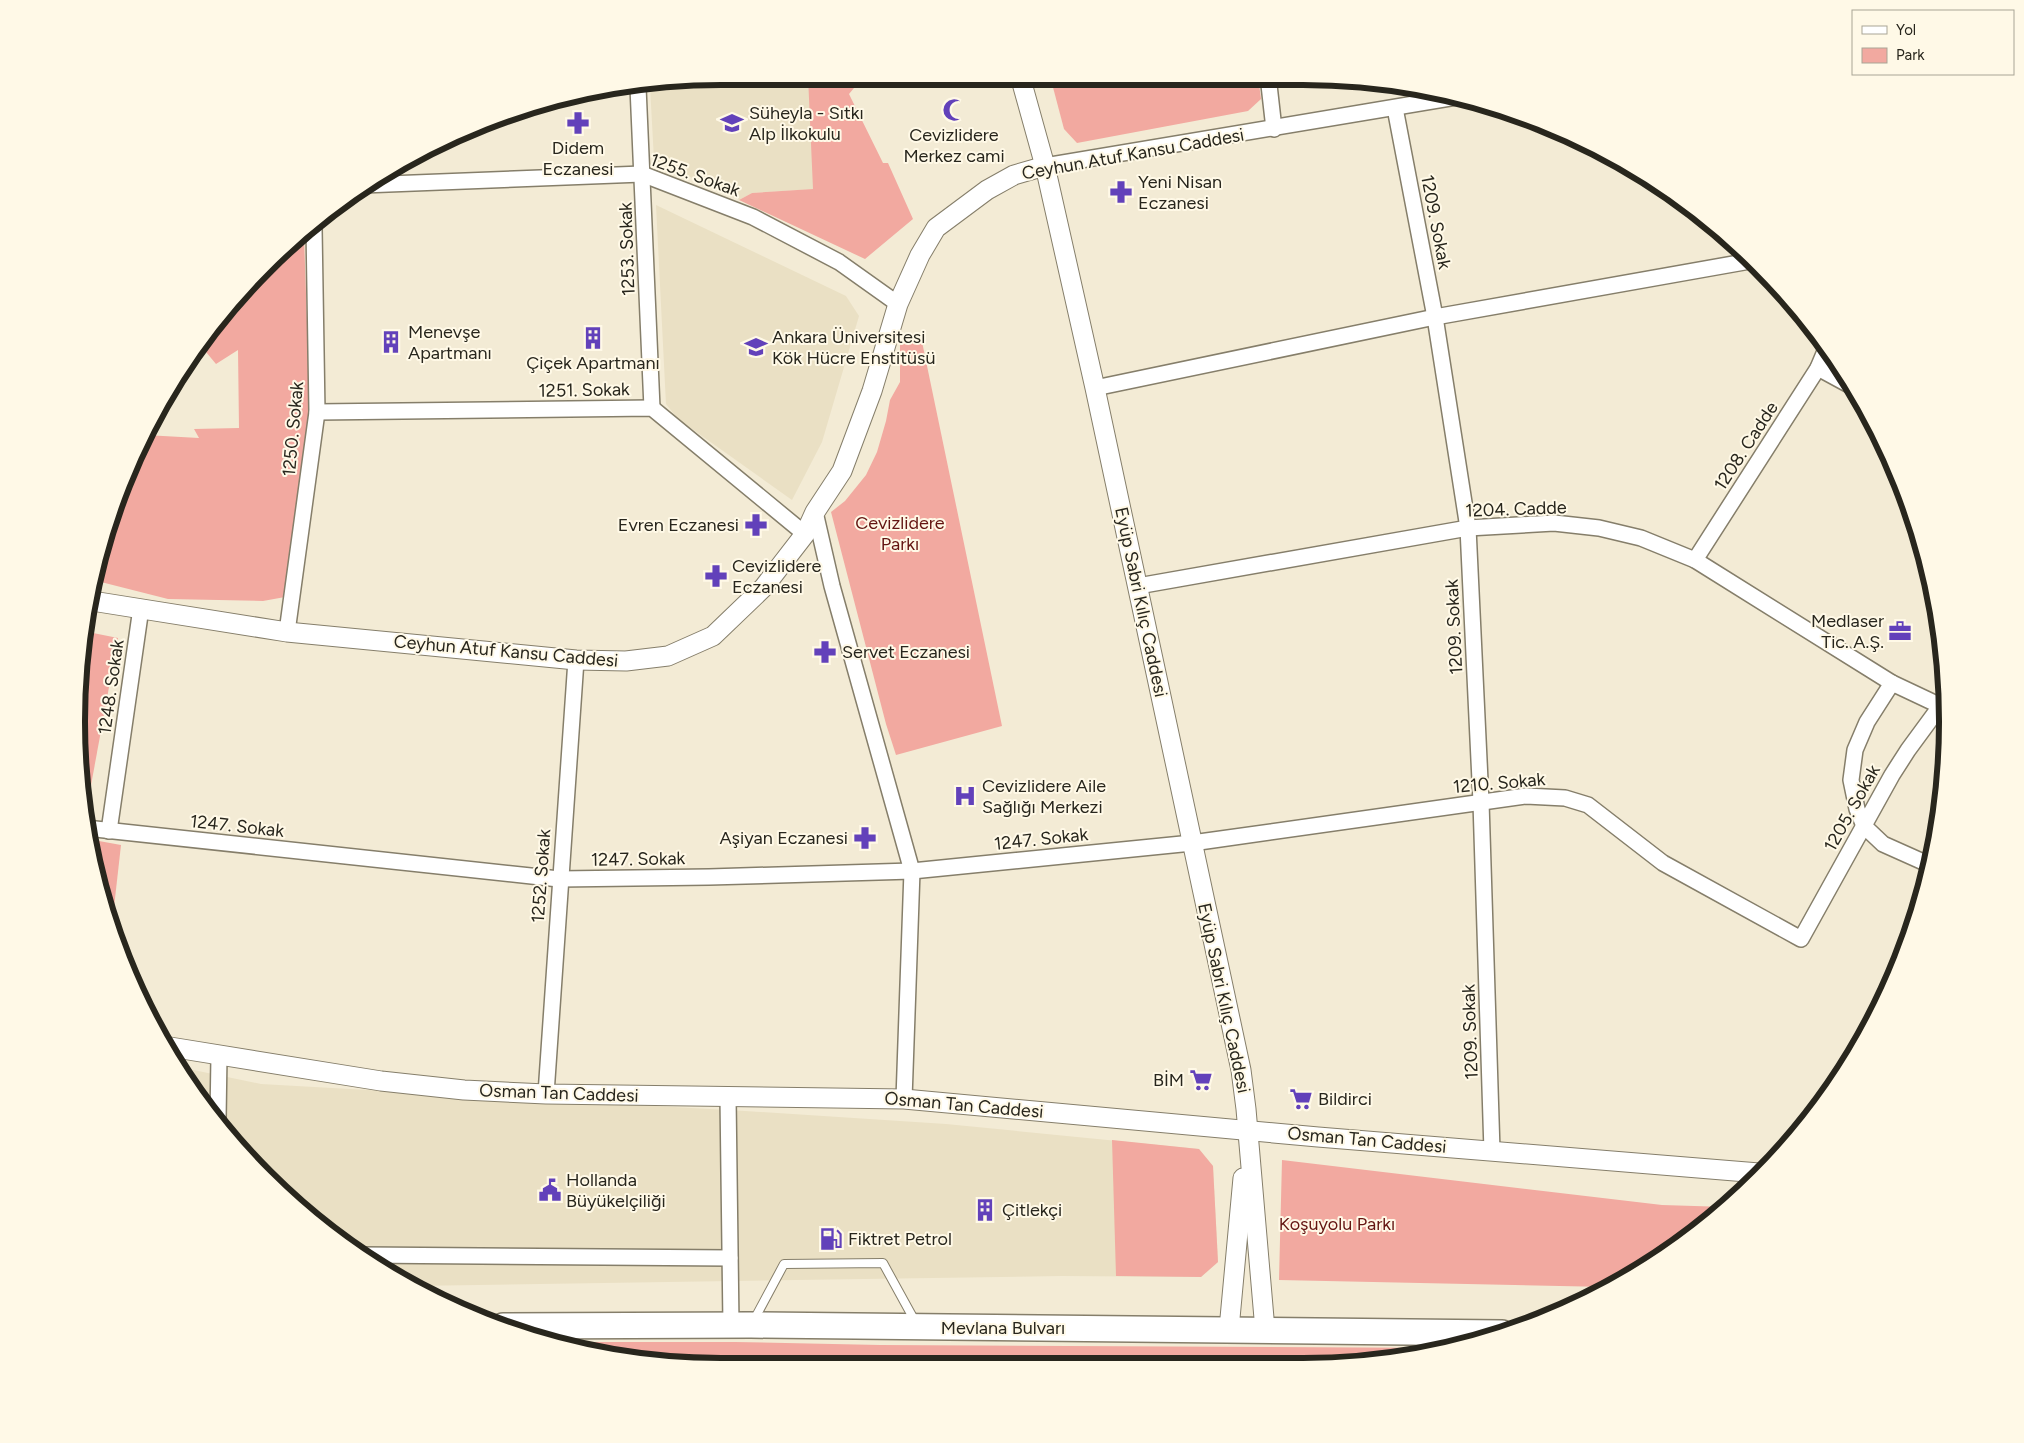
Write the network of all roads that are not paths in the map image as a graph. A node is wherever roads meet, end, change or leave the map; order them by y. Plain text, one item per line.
1 (1022, 85) edge
2 (1269, 85) edge
3 (638, 90) edge
4 (1439, 100) edge
5 (1395, 108) junction
6 (1274, 129) junction
7 (1045, 166) junction
8 (642, 174) junction
9 (380, 184) edge
10 (314, 233) edge
11 (1743, 262) edge
12 (898, 304) junction
13 (1435, 317) junction
14 (1823, 356) edge
15 (1818, 368) junction
16 (1839, 380) edge
17 (1095, 388) junction
18 (652, 408) junction
19 (317, 412) junction
20 (815, 512) junction
21 (1468, 528) junction
22 (805, 534) junction
23 (1695, 560) junction
24 (1138, 586) junction
25 (96, 602) edge
26 (141, 608) junction
27 (287, 632) junction
28 (576, 660) junction
29 (1892, 683) junction
30 (1939, 703) edge
31 (1939, 710) edge
32 (1482, 802) junction
33 (1864, 826) junction
34 (94, 829) edge
35 (109, 831) junction
36 (1192, 843) junction
37 (1923, 862) edge
38 (912, 871) junction
39 (560, 879) junction
40 (1801, 939) joint
41 (175, 1048) edge
42 (219, 1056) junction
43 (546, 1094) junction
44 (728, 1097) junction
45 (904, 1099) junction
46 (218, 1110) edge
47 (1248, 1130) junction
48 (1492, 1151) junction
49 (1752, 1173) edge
50 (375, 1255) edge
51 (730, 1258) junction
52 (1234, 1277) junction
53 (1261, 1279) junction
54 (741, 1325) junction
55 (523, 1326) edge
56 (919, 1327) junction
57 (1229, 1329) junction
58 (1265, 1330) junction
59 (1478, 1333) edge

1 - 7 street, Eyüp Sabri Kılıç Caddesi
2 - 6 street
3 - 8 street, 1253. Sokak
4 - 5 street, Ceyhun Atuf Kansu Caddesi
5 - 6 street, Ceyhun Atuf Kansu Caddesi
5 - 13 street, 1209. Sokak
6 - 7 street, Ceyhun Atuf Kansu Caddesi
7 - 12 street, Ceyhun Atuf Kansu Caddesi
7 - 17 street, Eyüp Sabri Kılıç Caddesi
8 - 9 street, 1255. Sokak
8 - 12 street, 1255. Sokak
8 - 18 street, 1253. Sokak
10 - 19 street, 1250. Sokak
11 - 13 street
12 - 20 street, Ceyhun Atuf Kansu Caddesi
13 - 17 street
13 - 21 street, 1209. Sokak
14 - 15 street, 1208. Cadde
15 - 16 street
15 - 23 street, 1208. Cadde
17 - 24 street, Eyüp Sabri Kılıç Caddesi
18 - 19 street, 1251. Sokak
18 - 22 street, 1251. Sokak
19 - 27 street, 1250. Sokak
20 - 22 street, Ceyhun Atuf Kansu Caddesi
20 - 38 street
21 - 23 street, 1204. Cadde
21 - 24 street, 1204. Cadde
21 - 32 street, 1209. Sokak
22 - 28 street, Ceyhun Atuf Kansu Caddesi
23 - 29 street, 1204. Cadde
24 - 36 street, Eyüp Sabri Kılıç Caddesi
25 - 26 street, Ceyhun Atuf Kansu Caddesi
26 - 27 street, Ceyhun Atuf Kansu Caddesi
26 - 35 street, 1248. Sokak
27 - 28 street, Ceyhun Atuf Kansu Caddesi
28 - 39 street, 1252. Sokak
29 - 30 street, 1204. Cadde
29 - 33 street
31 - 33 street, 1205. Sokak
32 - 36 street, 1210. Sokak
32 - 40 street, 1210. Sokak
32 - 48 street, 1209. Sokak
33 - 37 street
33 - 40 street, 1205. Sokak
34 - 35 street, 1247. Sokak
35 - 39 street, 1247. Sokak
36 - 38 street, 1247. Sokak
36 - 47 street, Eyüp Sabri Kılıç Caddesi
38 - 39 street, 1247. Sokak
38 - 45 street
39 - 43 street, 1252. Sokak
41 - 42 street, Osman Tan Caddesi
42 - 43 street, Osman Tan Caddesi
42 - 46 street
43 - 44 street, Osman Tan Caddesi
44 - 45 street, Osman Tan Caddesi
44 - 51 street
45 - 47 street, Osman Tan Caddesi
47 - 48 street, Osman Tan Caddesi
47 - 52 street, Eyüp Sabri Kılıç Caddesi
47 - 53 street, Eyüp Sabri Kılıç Caddesi
48 - 49 street, Osman Tan Caddesi
50 - 51 street
51 - 54 street
52 - 53 street
52 - 57 street, Eyüp Sabri Kılıç Caddesi
53 - 58 street, Eyüp Sabri Kılıç Caddesi
54 - 55 highway, Mevlana Bulvarı
54 - 56 highway, Mevlana Bulvarı
54 - 56 lane
56 - 57 highway, Mevlana Bulvarı
57 - 58 highway, Mevlana Bulvarı
58 - 59 highway, Mevlana Bulvarı

